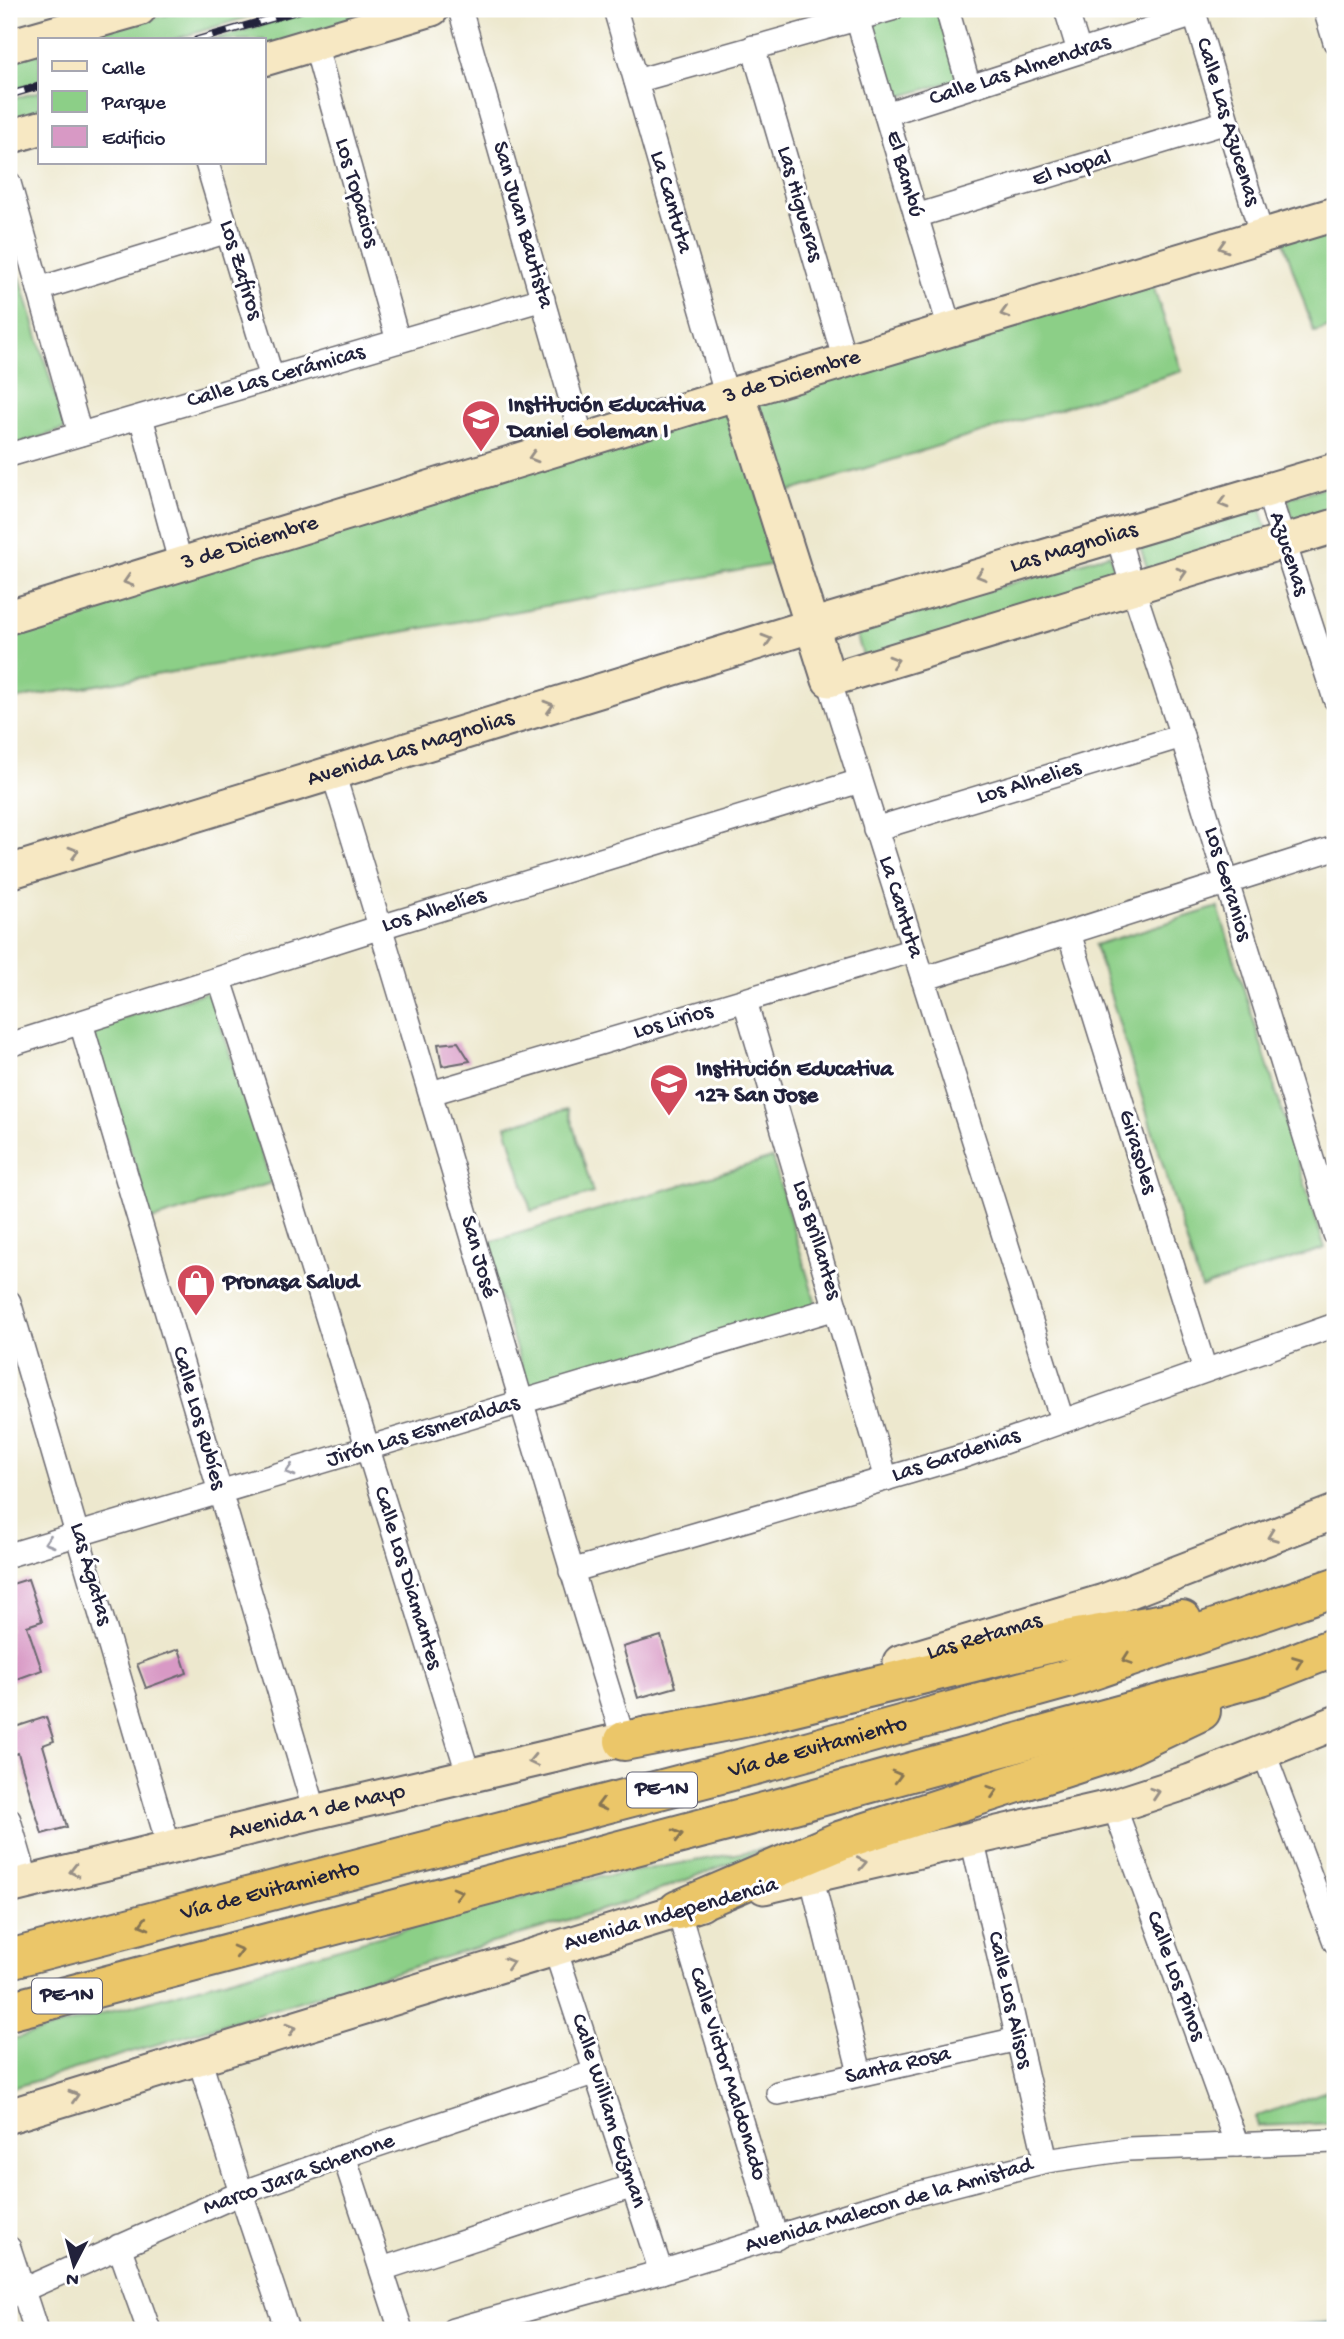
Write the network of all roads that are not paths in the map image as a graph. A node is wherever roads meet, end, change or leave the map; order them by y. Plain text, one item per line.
1 (139, 9) edge
2 (432, 9) edge
3 (460, 9) edge
4 (615, 9) edge
5 (892, 9) edge
6 (947, 9) edge
7 (1066, 9) edge
8 (1325, 9) edge
9 (1194, 12) edge
10 (857, 18) junction
11 (1335, 42) edge
12 (315, 44) junction
13 (9, 46) edge
14 (753, 47) junction
15 (1079, 51) junction
16 (266, 58) edge
17 (636, 81) junction
18 (969, 87) junction
19 (886, 114) junction
20 (1227, 122) junction
21 (38, 129) edge
22 (9, 137) edge
23 (207, 164) edge
24 (9, 183) edge
25 (1335, 214) edge
26 (916, 216) junction
27 (228, 231) junction
28 (1262, 236) junction
29 (39, 289) junction
30 (543, 299) junction
31 (950, 330) junction
32 (398, 341) junction
33 (845, 361) junction
34 (272, 378) junction
35 (733, 395) junction
36 (141, 417) junction
37 (80, 434) junction
38 (583, 442) junction
39 (9, 455) edge
40 (1335, 470) edge
41 (1267, 490) junction
42 (1335, 526) edge
43 (1117, 534) junction
44 (1284, 540) junction
45 (181, 565) junction
46 (1133, 588) junction
47 (9, 617) edge
48 (812, 626) junction
49 (829, 680) junction
50 (1334, 690) edge
51 (1182, 736) junction
52 (332, 773) junction
53 (860, 781) junction
54 (875, 829) junction
55 (1335, 848) edge
56 (9, 872) edge
57 (1227, 883) junction
58 (381, 928) junction
59 (1069, 933) junction
60 (914, 950) junction
61 (923, 979) junction
62 (220, 980) junction
63 (744, 1001) junction
64 (81, 1023) junction
65 (9, 1045) edge
66 (431, 1093) junction
67 (1335, 1234) edge
68 (9, 1302) edge
69 (836, 1308) junction
70 (1335, 1325) edge
71 (1205, 1370) junction
72 (520, 1402) junction
73 (1062, 1420) junction
74 (367, 1449) junction
75 (886, 1479) junction
76 (220, 1491) junction
77 (1335, 1512) edge
78 (78, 1533) junction
79 (9, 1555) edge
80 (571, 1571) junction
81 (1322, 1593) edge
82 (1335, 1647) edge
83 (1261, 1676) junction
84 (1335, 1723) edge
85 (624, 1741) junction
86 (1264, 1753) junction
87 (469, 1776) junction
88 (1114, 1806) junction
89 (315, 1812) junction
90 (9, 1820) edge
91 (972, 1839) junction
92 (169, 1847) junction
93 (811, 1875) junction
94 (18, 1885) edge
95 (1329, 1906) edge
96 (678, 1910) junction
97 (1335, 1942) edge
98 (555, 1949) junction
99 (9, 1959) edge
100 (9, 2011) edge
101 (1018, 2039) junction
102 (199, 2058) junction
103 (596, 2072) junction
104 (860, 2073) junction
105 (778, 2093) dead end
106 (9, 2116) edge
107 (1335, 2141) edge
108 (1237, 2145) junction
109 (344, 2156) junction
110 (1046, 2161) junction
111 (633, 2186) junction
112 (241, 2193) junction
113 (776, 2238) junction
114 (119, 2246) junction
115 (9, 2248) edge
116 (382, 2269) junction
117 (662, 2272) junction
118 (15, 2293) edge
119 (36, 2330) edge
120 (149, 2330) edge
121 (287, 2330) edge
122 (401, 2330) edge
123 (453, 2330) edge

1 - 13 street
2 - 12 street
3 - 30 street, San Juan Bautista
4 - 17 street, La Cantuta
5 - 10 street
6 - 18 street
7 - 15 street
8 - 11 street
9 - 15 street, Calle Las Almendras
9 - 20 street, Calle Las Azucenas
10 - 14 street
10 - 19 street, El Bambú
12 - 16 street
12 - 32 street, Los Topacios
14 - 17 street
14 - 33 street, Las Higueras
15 - 18 street, Calle Las Almendras
17 - 35 street, La Cantuta
18 - 19 street, Calle Las Almendras
19 - 26 street, El Bambú
20 - 26 street, El Nopal
20 - 28 street, Calle Las Azucenas
21 - 22 street
23 - 27 street, Los Zafiros
24 - 29 street
25 - 28 street, 3 de Diciembre
26 - 31 street, El Bambú
27 - 29 street
27 - 34 street, Los Zafiros
28 -> 31 street, 3 de Diciembre
29 - 37 street
30 - 32 street, Calle Las Cerámicas
30 - 38 street, San Juan Bautista
31 - 33 street, 3 de Diciembre
32 - 34 street, Calle Las Cerámicas
33 - 35 street, 3 de Diciembre
34 - 36 street, Calle Las Cerámicas
35 - 38 street, 3 de Diciembre
35 - 48 street, La Cantuta
36 - 37 street, Calle Las Cerámicas
36 - 45 street
37 - 39 street, Calle Las Cerámicas
38 -> 45 street, 3 de Diciembre
40 - 41 street, Las Magnolias
41 -> 43 street, Las Magnolias
41 - 44 street, Azucenas
42 - 44 street
43 - 46 street, Los Geranios
43 -> 48 street, Las Magnolias
46 -> 44 street
44 - 50 street, Azucenas
45 -> 47 street, 3 de Diciembre
49 -> 46 street
46 - 51 street, Los Geranios
48 - 49 street, La Cantuta
52 -> 48 street, Avenida Las Magnolias
49 - 53 street, La Cantuta
51 - 54 street, Los Alhelies
51 - 57 street, Los Geranios
56 -> 52 street, Avenida Las Magnolias
52 - 58 street, San José
53 - 54 street, La Cantuta
53 - 58 street, Los Alhelíes
54 - 60 street, La Cantuta
55 - 57 street
57 - 59 street
57 - 67 street, Los Geranios
58 - 62 street, Los Alhelíes
58 - 66 street, San José
59 - 61 street
59 - 71 street, Girasoles
60 - 61 street, La Cantuta
60 - 63 street, Los Lirios
61 - 73 street, La Cantuta
62 - 64 street, Los Alhelíes
62 - 74 street, Calle Los Diamantes
63 - 66 street, Los Lirios
63 - 69 street, Los Brillantes
64 - 65 street, Los Alhelíes
64 - 76 street, Calle Los Rubíes
66 - 72 street, San José
68 - 78 street, Las Ágatas
69 - 72 street, Jirón Las Esmeraldas
69 - 75 street, Los Brillantes
70 - 71 street, Las Gardenias
71 - 73 street, Las Gardenias
72 - 74 street, Jirón Las Esmeraldas
72 - 80 street, San José
73 - 75 street, Las Gardenias
74 -> 76 street, Jirón Las Esmeraldas
74 - 87 street, Calle Los Diamantes
75 - 80 street, Las Gardenias
76 - 78 street, Jirón Las Esmeraldas
76 - 89 street, Calle Los Rubíes
77 -> 85 street, Las Retamas
78 -> 79 street, Jirón Las Esmeraldas
78 - 92 street, Las Ágatas
80 - 85 street, San José
81 - 85 highway
81 -> 99 highway, Vía de Evitamiento / PE-1N
83 -> 82 highway, Vía de Evitamiento / PE-1N
96 -> 83 highway
100 -> 83 highway, Vía de Evitamiento / PE-1N
84 - 86 street, Avenida Independencia
85 -> 87 street, Avenida 1 de Mayo
88 -> 86 street, Avenida Independencia
86 - 95 street
87 - 89 street, Avenida 1 de Mayo
88 - 91 street, Avenida Independencia
88 - 108 street, Calle Los Pinos
89 - 92 street, Avenida 1 de Mayo
90 - 94 street
93 -> 91 street, Avenida Independencia
91 - 101 street, Calle Los Alisos
92 -> 94 street, Avenida 1 de Mayo
93 - 96 street, Avenida Independencia
93 - 104 street
95 - 97 street
96 - 98 street, Avenida Independencia
96 - 113 street, Calle Victor Maldonado
102 -> 98 street, Avenida Independencia
98 - 103 street, Calle William Guzman
101 - 104 street, Santa Rosa
101 - 110 street, Calle Los Alisos
106 -> 102 street, Avenida Independencia
102 - 112 street
103 - 109 street, Marco Jara Schenone
103 - 111 street, Calle William Guzman
104 - 105 street, Santa Rosa
107 - 108 street, Avenida Malecon de la Amistad
108 - 110 street, Avenida Malecon de la Amistad
109 - 112 street, Marco Jara Schenone
109 - 116 street
110 - 113 street, Avenida Malecon de la Amistad
111 - 116 street
111 - 117 street, Calle William Guzman
112 - 114 street, Marco Jara Schenone
112 - 121 street
113 - 117 street, Avenida Malecon de la Amistad
114 - 118 street, Marco Jara Schenone
114 - 120 street
115 - 118 street
116 - 122 street
117 - 123 street, Avenida Malecon de la Amistad
118 - 119 street

